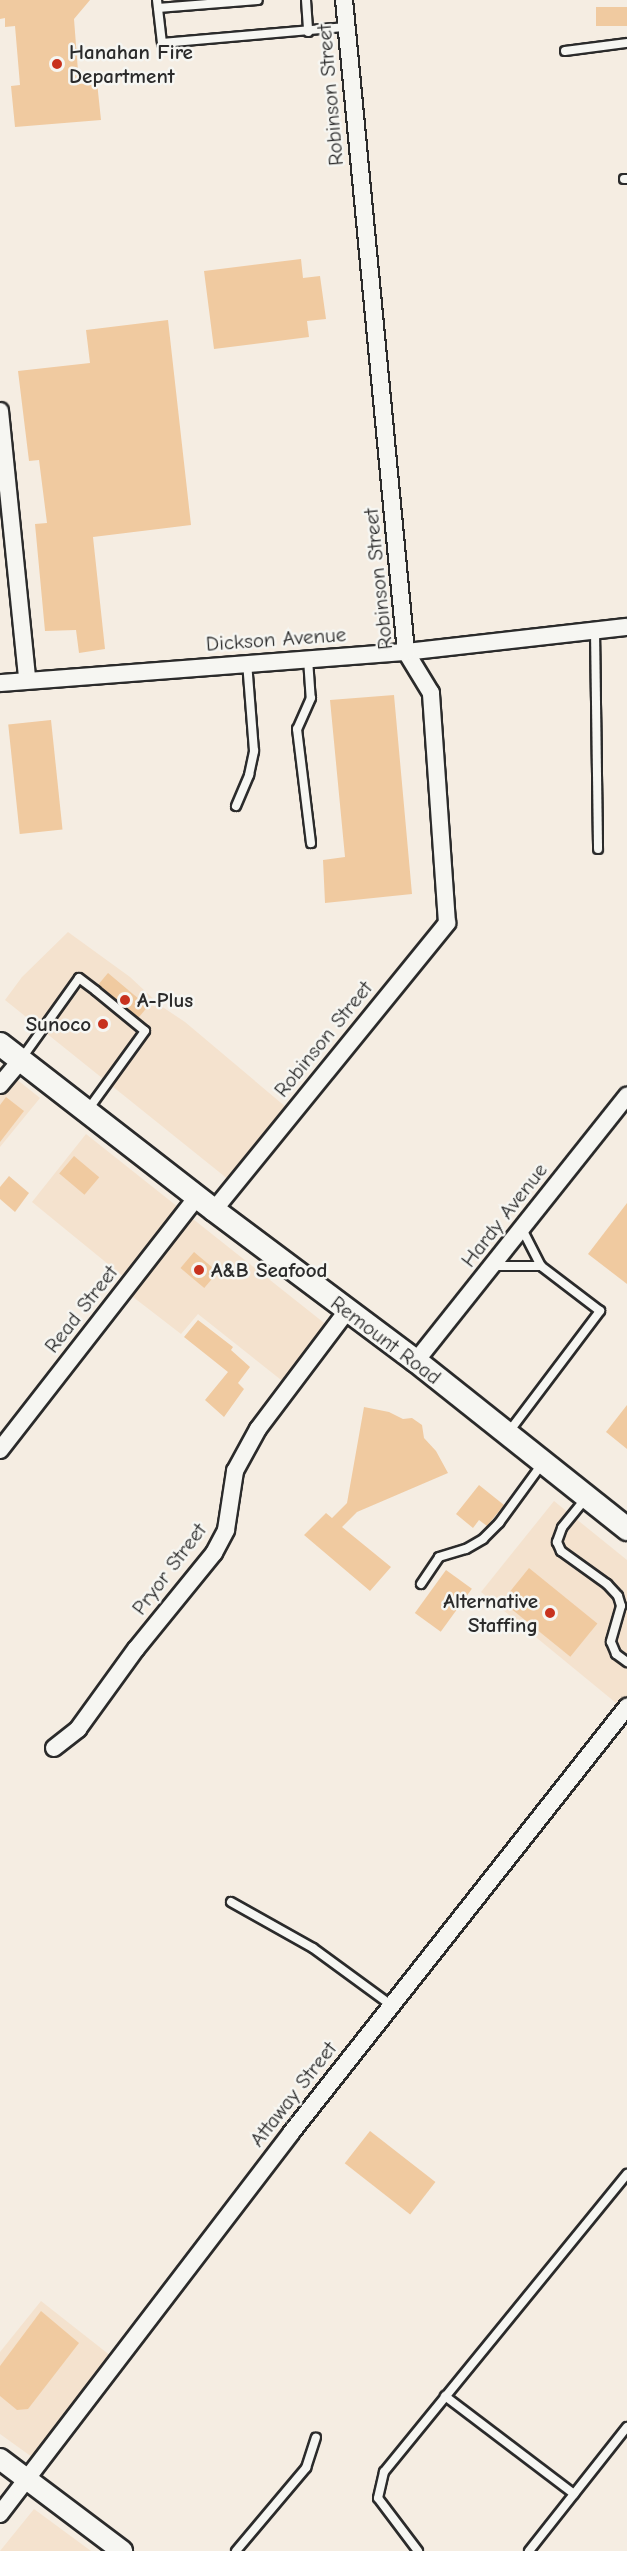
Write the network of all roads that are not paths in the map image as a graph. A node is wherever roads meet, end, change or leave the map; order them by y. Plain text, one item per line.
1 (258, 0) edge
2 (306, 0) edge
3 (344, 0) edge
4 (157, 4) edge
5 (346, 27) junction
6 (308, 32) junction
7 (627, 43) edge
8 (565, 51) dead end
9 (0, 411) edge
10 (627, 627) edge
11 (595, 630) junction
12 (406, 652) junction
13 (308, 659) junction
14 (247, 663) junction
15 (27, 679) junction
16 (0, 683) edge
17 (237, 806) dead end
18 (311, 843) dead end
19 (598, 849) dead end
20 (0, 1044) edge
21 (20, 1061) junction
22 (0, 1085) edge
23 (627, 1096) edge
24 (87, 1112) junction
25 (205, 1204) junction
26 (522, 1228) junction
27 (492, 1266) junction
28 (541, 1266) junction
29 (347, 1311) junction
30 (416, 1361) junction
31 (508, 1434) junction
32 (0, 1450) edge
33 (544, 1462) junction
34 (588, 1496) junction
35 (627, 1529) edge
36 (421, 1584) dead end
37 (627, 1662) edge
38 (627, 1707) edge
39 (54, 1748) dead end
40 (231, 1902) dead end
41 (391, 2005) junction
42 (627, 2174) edge
43 (444, 2396) junction
44 (627, 2427) edge
45 (316, 2438) dead end
46 (0, 2459) edge
47 (26, 2479) junction
48 (574, 2494) junction
49 (0, 2514) edge
50 (122, 2551) edge
51 (236, 2551) edge
52 (418, 2551) edge
53 (529, 2551) edge

1 - 4 lane
2 - 6 lane
3 - 5 street, Robinson Street
4 - 6 lane
5 - 6 lane
5 - 12 street, Robinson Street
7 - 8 lane
9 - 15 street
10 - 11 street, Dickson Avenue
11 - 12 street, Dickson Avenue
11 - 19 lane
12 - 13 street, Dickson Avenue
12 - 25 street, Robinson Street
13 - 14 street, Dickson Avenue
13 - 18 lane
14 - 15 street, Dickson Avenue
14 - 17 lane
15 - 16 street, Dickson Avenue
20 - 21 main road, Remount Road
21 - 22 street
21 - 24 main road, Remount Road
21 - 24 lane
23 - 26 street, Hardy Avenue
24 - 25 main road, Remount Road
25 - 29 main road, Remount Road
25 - 32 street, Read Street
26 - 27 street, Hardy Avenue
26 - 28 lane
27 - 28 lane
27 - 30 street, Hardy Avenue
28 - 31 lane
29 - 30 main road, Remount Road
29 - 39 street, Pryor Street
30 - 31 main road, Remount Road
31 - 33 main road, Remount Road
33 - 34 main road, Remount Road
33 - 36 lane
34 - 35 main road, Remount Road
34 - 37 lane
38 - 41 street, Attaway Street
40 - 41 lane
41 - 47 street, Attaway Street
42 - 43 lane
43 - 48 lane
43 - 52 lane
44 - 48 lane
45 - 51 lane
46 - 47 street
47 - 49 street, Attaway Street
47 - 50 street
48 - 53 lane

